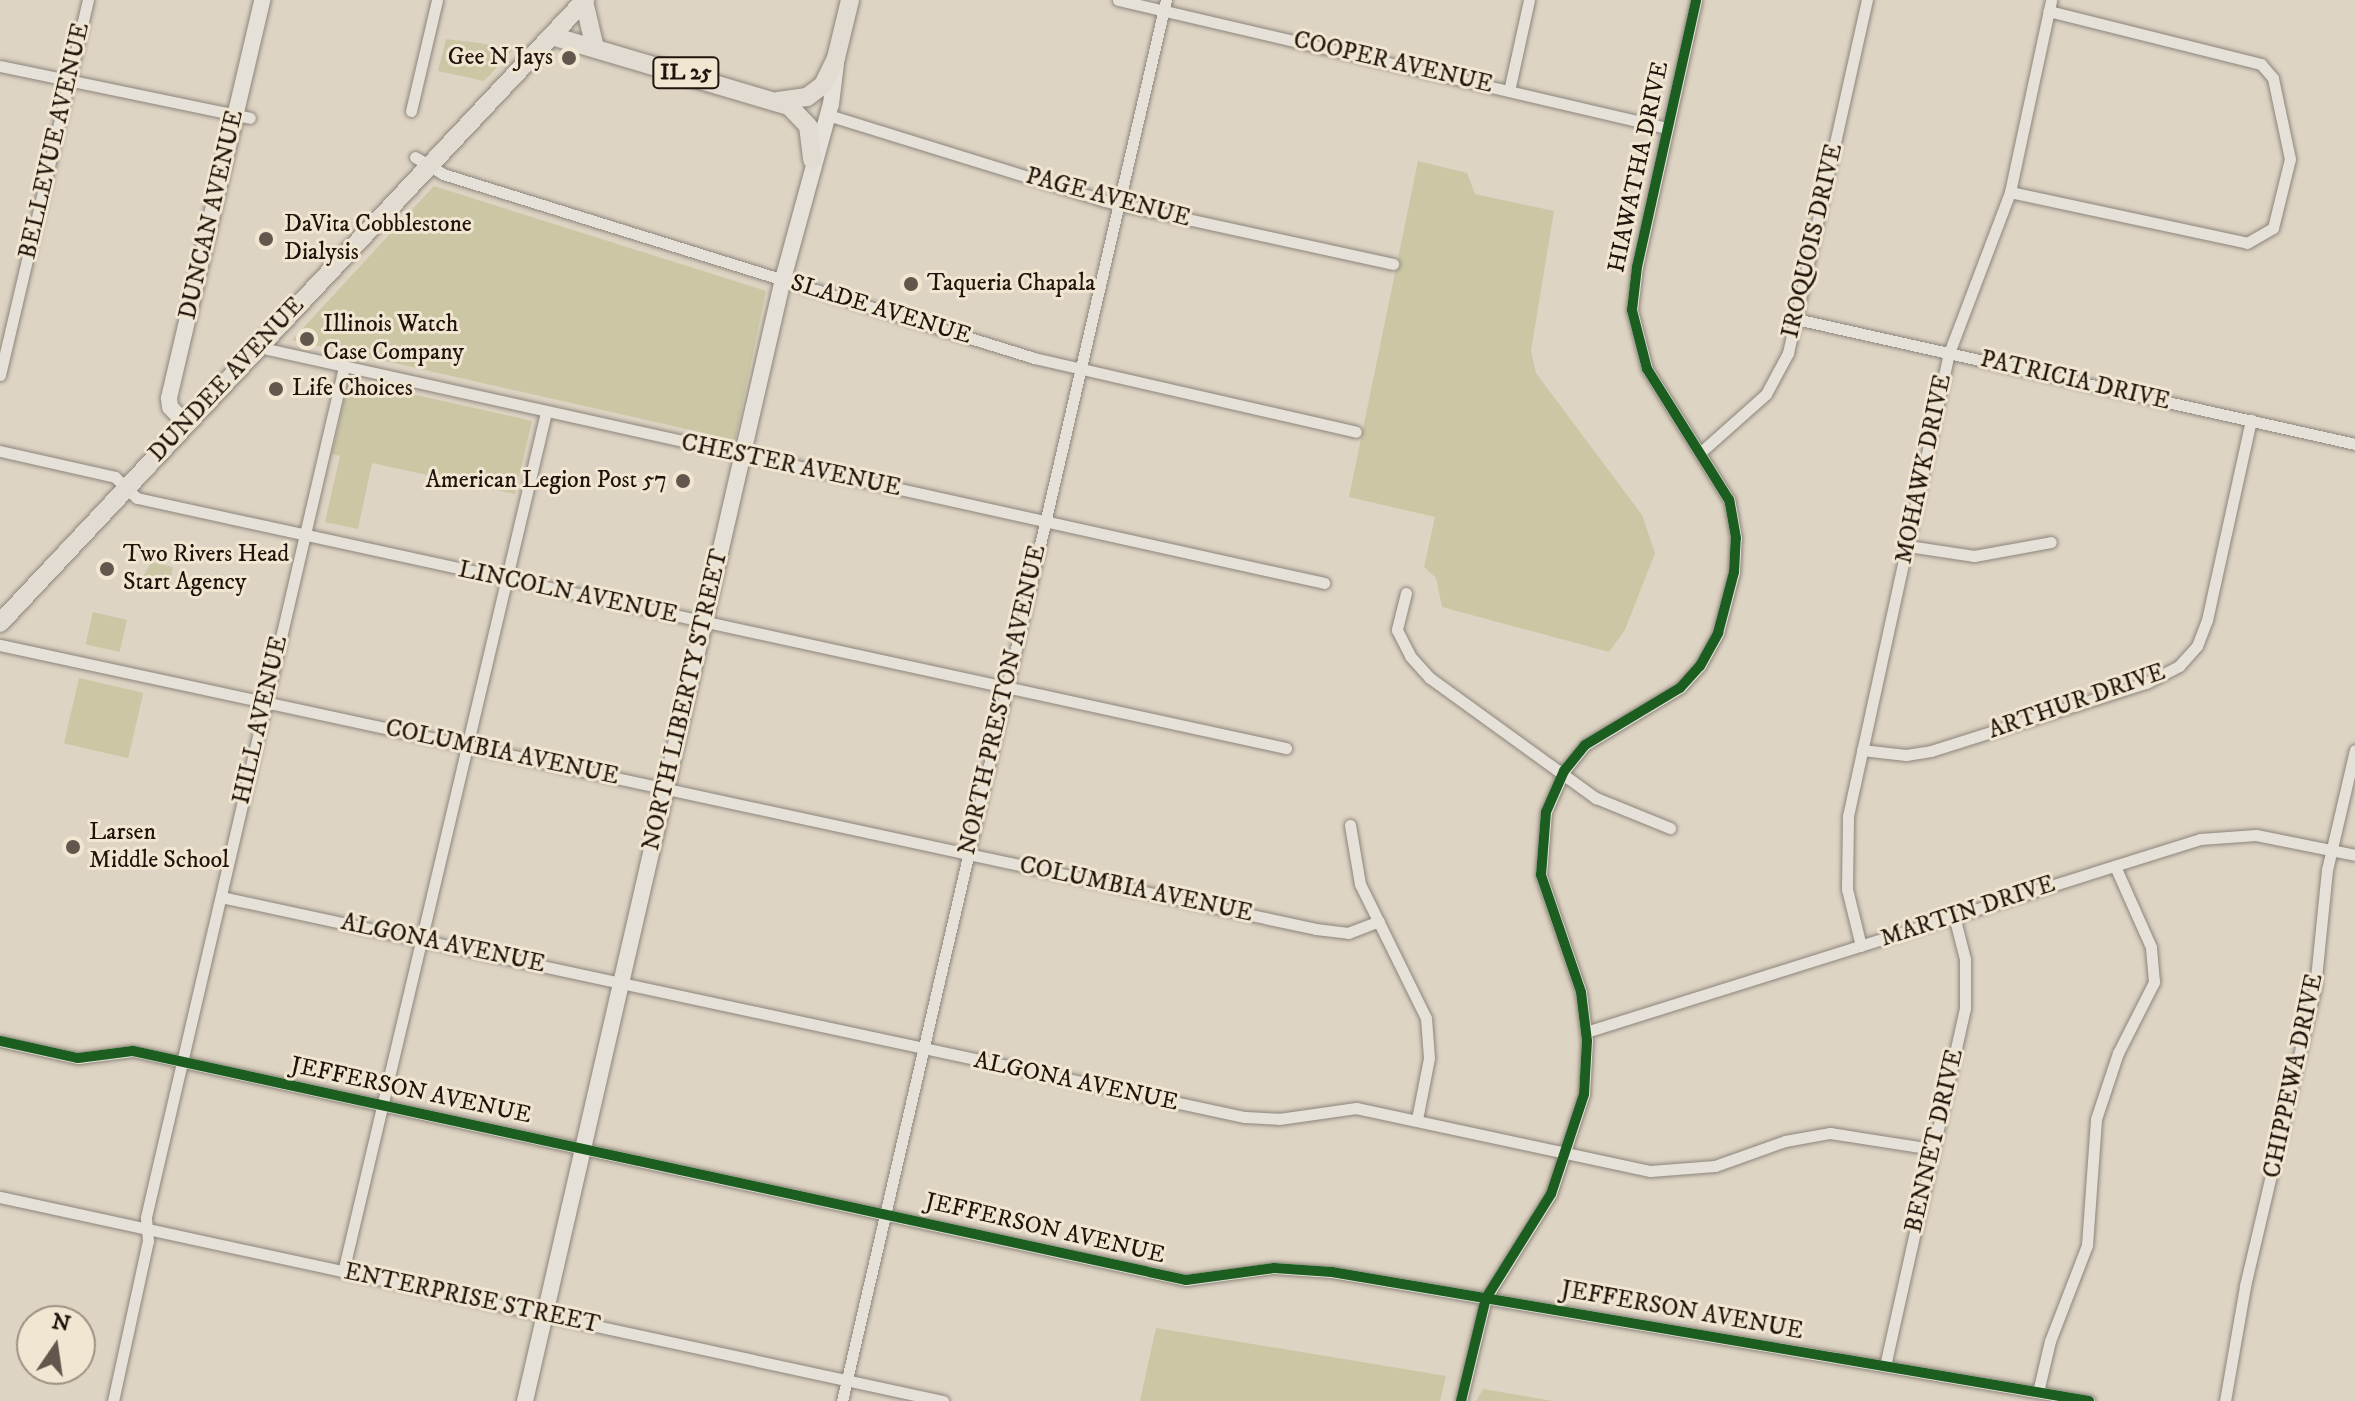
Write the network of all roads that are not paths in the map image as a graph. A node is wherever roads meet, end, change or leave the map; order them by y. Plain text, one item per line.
1 (88, 0) edge
2 (262, 0) edge
3 (437, 0) edge
4 (584, 0) edge
5 (850, 0) edge
6 (1118, 0) edge
7 (1529, 0) edge
8 (1696, 0) edge
9 (1867, 0) edge
10 (1165, 5) edge
11 (2050, 5) edge
12 (552, 36) junction
13 (594, 44) junction
14 (836, 58) junction
15 (0, 66) edge
16 (70, 81) junction
17 (1509, 91) junction
18 (778, 101) junction
19 (411, 111) dead end
20 (828, 115) junction
21 (243, 116) junction
22 (1667, 128) junction
23 (812, 160) junction
24 (422, 161) junction
25 (2010, 192) junction
26 (1118, 205) junction
27 (1393, 264) dead end
28 (783, 279) junction
29 (1796, 319) junction
30 (258, 347) junction
31 (1949, 353) junction
32 (344, 367) junction
33 (1081, 370) junction
34 (0, 375) edge
35 (546, 412) junction
36 (2251, 420) junction
37 (186, 424) junction
38 (1356, 432) dead end
39 (2355, 444) edge
40 (0, 451) edge
41 (1702, 451) junction
42 (742, 456) junction
43 (125, 488) junction
44 (1045, 521) junction
45 (304, 534) junction
46 (2051, 542) dead end
47 (1908, 546) junction
48 (505, 580) junction
49 (1324, 583) dead end
50 (1406, 593) dead end
51 (703, 622) junction
52 (0, 623) edge
53 (0, 645) edge
54 (1006, 687) junction
55 (266, 702) junction
56 (466, 744) junction
57 (1286, 748) dead end
58 (1862, 750) junction
59 (2355, 750) edge
60 (1562, 773) junction
61 (666, 789) junction
62 (1350, 825) dead end
63 (1670, 828) dead end
64 (2331, 850) junction
65 (968, 853) junction
66 (2355, 855) edge
67 (2115, 866) junction
68 (221, 897) junction
69 (1954, 916) junction
70 (1379, 921) junction
71 (420, 938) junction
72 (1861, 946) junction
73 (620, 983) junction
74 (1586, 1032) junction
75 (0, 1041) edge
76 (922, 1048) junction
77 (182, 1062) junction
78 (381, 1105) junction
79 (1417, 1119) junction
80 (581, 1149) junction
81 (1932, 1149) junction
82 (1567, 1152) junction
83 (0, 1197) edge
84 (885, 1213) junction
85 (148, 1229) junction
86 (343, 1272) junction
87 (1486, 1298) junction
88 (544, 1314) junction
89 (1885, 1366) junction
90 (847, 1379) junction
91 (2038, 1392) junction
92 (113, 1401) edge
93 (525, 1401) edge
94 (842, 1401) edge
95 (943, 1401) edge
96 (1461, 1401) edge
97 (2089, 1401) edge
98 (2225, 1401) edge

1 - 16 street, BELLEVUE AVENUE
2 - 21 main road, DUNCAN AVENUE
3 - 19 street
4 - 12 main road, DUNDEE AVENUE
4 - 13 main road
5 - 14 main road, NORTH LIBERTY STREET
6 - 10 street, COOPER AVENUE
7 - 17 street
8 - 22 street, HIAWATHA DRIVE
9 - 29 street, IROQUOIS DRIVE
10 - 17 street, COOPER AVENUE
10 - 26 street, NORTH PRESTON AVENUE
11 - 25 street, MOHAWK DRIVE
11 - 25 street
12 - 13 main road
12 - 24 main road, DUNDEE AVENUE
13 - 18 main road, IL 25
14 - 18 main road
14 - 20 main road, NORTH LIBERTY STREET
15 - 16 street
16 - 21 street
16 - 34 street, BELLEVUE AVENUE
17 - 22 street, COOPER AVENUE
18 - 23 main road
20 - 23 main road, NORTH LIBERTY STREET
20 - 26 street, PAGE AVENUE
21 - 37 main road, DUNCAN AVENUE
22 - 41 street, HIAWATHA DRIVE
23 - 28 main road, NORTH LIBERTY STREET
24 - 28 street, SLADE AVENUE
24 - 30 main road, DUNDEE AVENUE
25 - 31 street, MOHAWK DRIVE
26 - 27 street, PAGE AVENUE
26 - 33 street, NORTH PRESTON AVENUE
28 - 33 street, SLADE AVENUE
28 - 42 main road, NORTH LIBERTY STREET
29 - 31 street, PATRICIA DRIVE
29 - 41 street, IROQUOIS DRIVE
30 - 32 street, CHESTER AVENUE
30 - 37 main road, DUNDEE AVENUE
31 - 36 street, PATRICIA DRIVE
31 - 47 street, MOHAWK DRIVE
32 - 35 street, CHESTER AVENUE
32 - 45 street, HILL AVENUE
33 - 38 street, SLADE AVENUE
33 - 44 street, NORTH PRESTON AVENUE
35 - 42 street, CHESTER AVENUE
35 - 48 street
36 - 39 street, PATRICIA DRIVE
36 - 58 street, ARTHUR DRIVE
37 - 43 main road, DUNDEE AVENUE
40 - 43 street, LINCOLN AVENUE
41 - 60 street, HIAWATHA DRIVE
42 - 44 street, CHESTER AVENUE
42 - 51 main road, NORTH LIBERTY STREET
43 - 45 street, LINCOLN AVENUE
43 - 52 main road, DUNDEE AVENUE
44 - 49 street, CHESTER AVENUE
44 - 54 street, NORTH PRESTON AVENUE
45 - 48 street, LINCOLN AVENUE
45 - 55 street, HILL AVENUE
46 - 47 street
47 - 58 street, MOHAWK DRIVE
48 - 51 street, LINCOLN AVENUE
48 - 56 street
50 - 60 street
51 - 54 street, LINCOLN AVENUE
51 - 61 main road, NORTH LIBERTY STREET
53 - 55 street, COLUMBIA AVENUE
54 - 57 street, LINCOLN AVENUE
54 - 65 street, NORTH PRESTON AVENUE
55 - 56 street, COLUMBIA AVENUE
55 - 68 street, HILL AVENUE
56 - 61 street, COLUMBIA AVENUE
56 - 71 street
58 - 72 street, MOHAWK DRIVE
59 - 64 street, CHIPPEWA DRIVE
60 - 63 street
60 - 74 street, HIAWATHA DRIVE
61 - 65 street, COLUMBIA AVENUE
61 - 73 main road, NORTH LIBERTY STREET
62 - 70 street
64 - 66 street, MARTIN DRIVE
64 - 67 street, MARTIN DRIVE
64 - 98 street, CHIPPEWA DRIVE
65 - 70 street, COLUMBIA AVENUE
65 - 76 street, NORTH PRESTON AVENUE
67 - 69 street, MARTIN DRIVE
67 - 91 street
68 - 71 street, ALGONA AVENUE
68 - 77 street, HILL AVENUE
69 - 72 street, MARTIN DRIVE
69 - 81 street, BENNET DRIVE
70 - 79 street
71 - 73 street, ALGONA AVENUE
71 - 78 street
72 - 74 street, MARTIN DRIVE
73 - 76 street, ALGONA AVENUE
73 - 80 main road, NORTH LIBERTY STREET
74 - 82 street, HIAWATHA DRIVE
75 - 77 street, JEFFERSON AVENUE
76 - 79 street, ALGONA AVENUE
76 - 84 street, NORTH PRESTON AVENUE
77 - 78 street, JEFFERSON AVENUE
77 - 85 street, HILL AVENUE
78 - 80 street, JEFFERSON AVENUE
78 - 86 street
79 - 82 street, ALGONA AVENUE
80 - 84 street, JEFFERSON AVENUE
80 - 88 main road, NORTH LIBERTY STREET
81 - 82 street, ALGONA AVENUE
81 - 89 street, BENNET DRIVE
82 - 87 street, HIAWATHA DRIVE
83 - 85 street, ENTERPRISE STREET
84 - 87 street, JEFFERSON AVENUE
84 - 90 street, NORTH PRESTON AVENUE
85 - 86 street, ENTERPRISE STREET
85 - 92 street, HILL AVENUE
86 - 88 street, ENTERPRISE STREET
87 - 89 street, JEFFERSON AVENUE
87 - 96 street, HIAWATHA DRIVE
88 - 90 street, ENTERPRISE STREET
88 - 93 main road, NORTH LIBERTY STREET
89 - 91 street, JEFFERSON AVENUE
90 - 94 street, NORTH PRESTON AVENUE
90 - 95 street, ENTERPRISE STREET
91 - 97 street, JEFFERSON AVENUE

